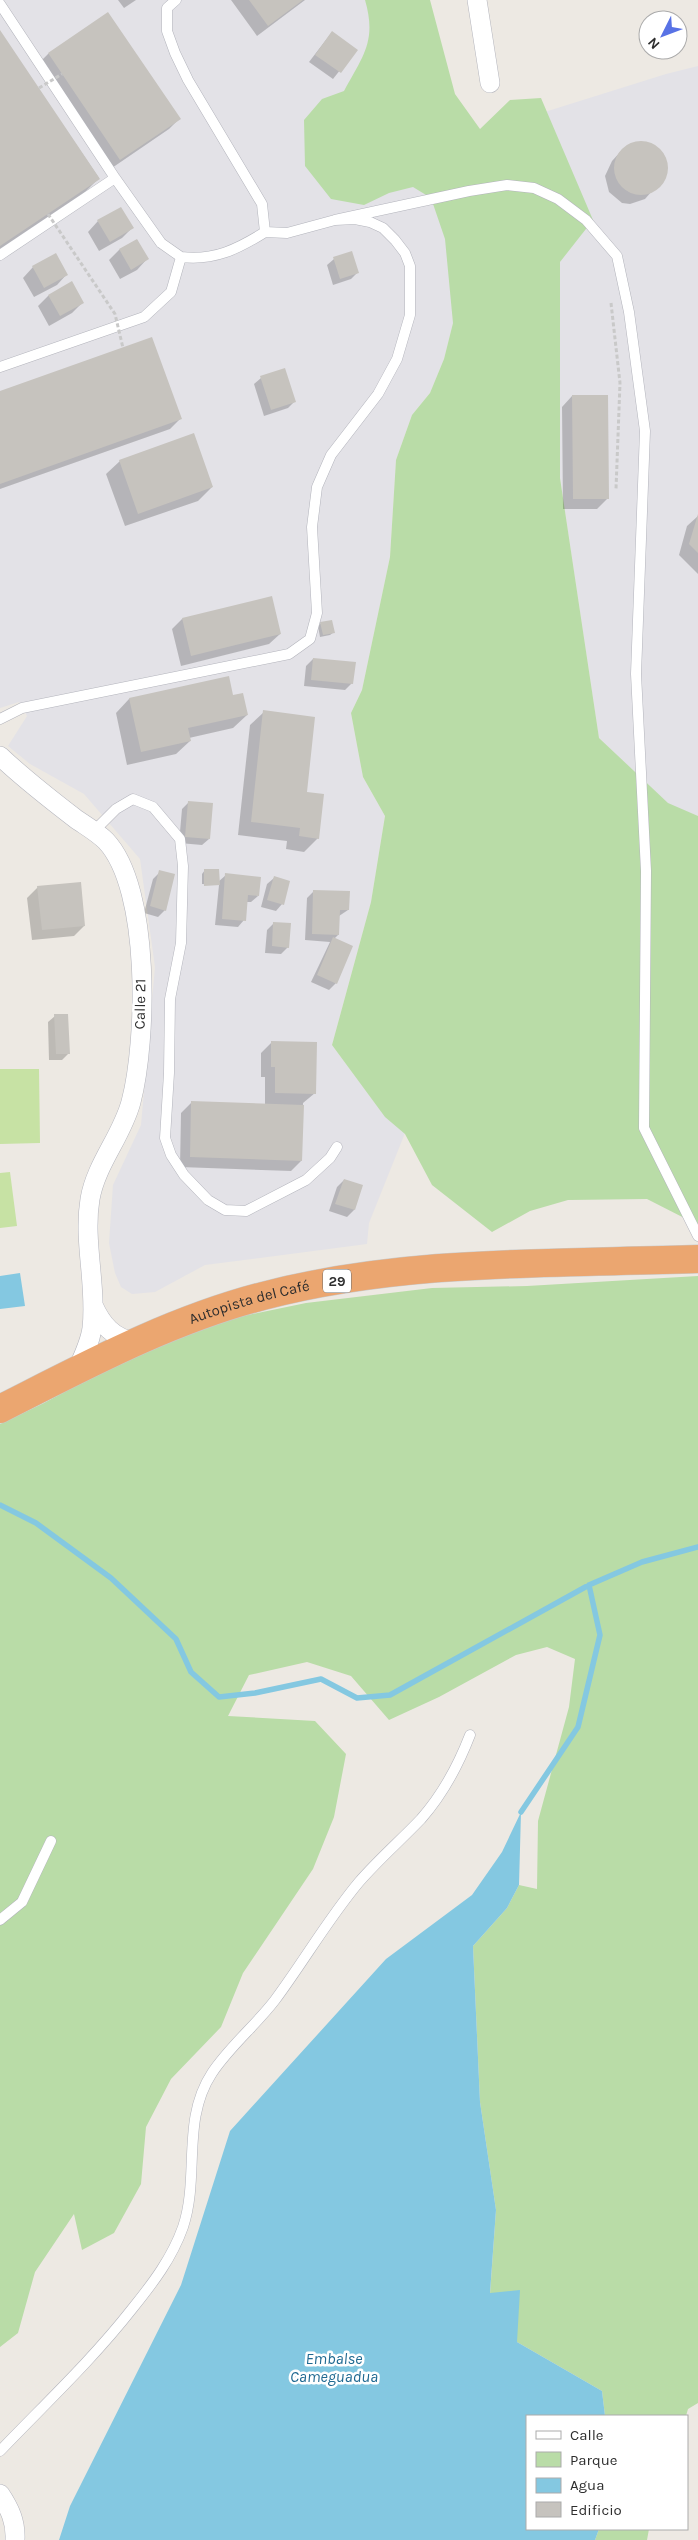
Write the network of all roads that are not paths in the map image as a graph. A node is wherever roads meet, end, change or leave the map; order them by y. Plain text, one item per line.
1 (176, 0) edge
2 (477, 0) edge
3 (0, 4) edge
4 (490, 84) dead end
5 (115, 178) junction
6 (335, 220) junction
7 (265, 232) junction
8 (0, 255) edge
9 (181, 257) junction
10 (0, 367) edge
11 (0, 719) edge
12 (0, 756) edge
13 (94, 831) junction
14 (337, 1147) dead end
15 (698, 1236) edge
16 (698, 1259) edge
17 (92, 1301) junction
18 (136, 1342) junction
19 (77, 1370) junction
20 (0, 1409) edge
21 (470, 1735) dead end
22 (51, 1841) dead end
23 (0, 1920) edge
24 (0, 2451) edge
25 (0, 2494) edge
26 (15, 2540) edge

1 - 7 lane
2 - 4 street
3 - 5 lane
5 - 8 lane
5 - 9 lane
6 - 7 lane
6 - 11 lane
6 - 15 lane
7 - 9 lane
9 - 10 lane
12 - 13 street, Calle 21
13 - 14 lane
13 - 17 street, Calle 21
16 - 18 highway, Autopista del Café / 29
17 - 18 street, Calle 21
17 - 19 street, Calle 21
18 - 19 highway, Autopista del Café / 29
19 - 20 highway, Autopista del Café / 29
21 - 24 lane
22 - 23 lane
25 - 26 street

